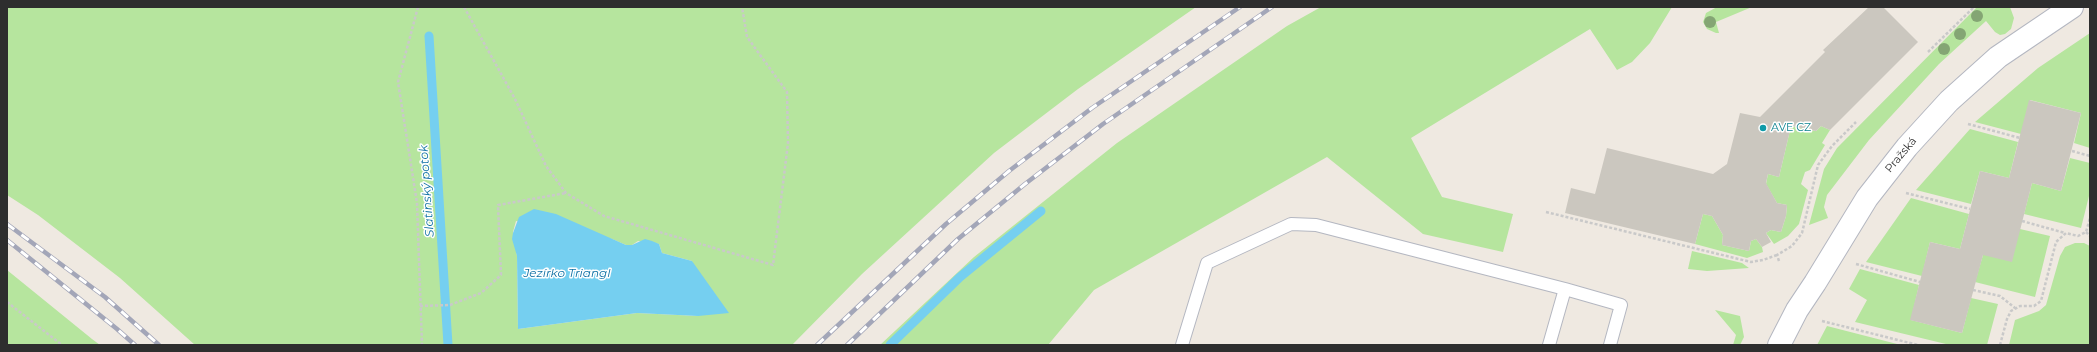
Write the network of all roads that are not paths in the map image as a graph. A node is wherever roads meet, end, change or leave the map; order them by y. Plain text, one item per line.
1 (2072, 7) edge
2 (1565, 289) junction
3 (1182, 345) edge
4 (1549, 345) edge
5 (1610, 345) edge
6 (1780, 345) edge

1 - 6 street, Pražská
2 - 3 lane
2 - 4 lane
2 - 5 lane

